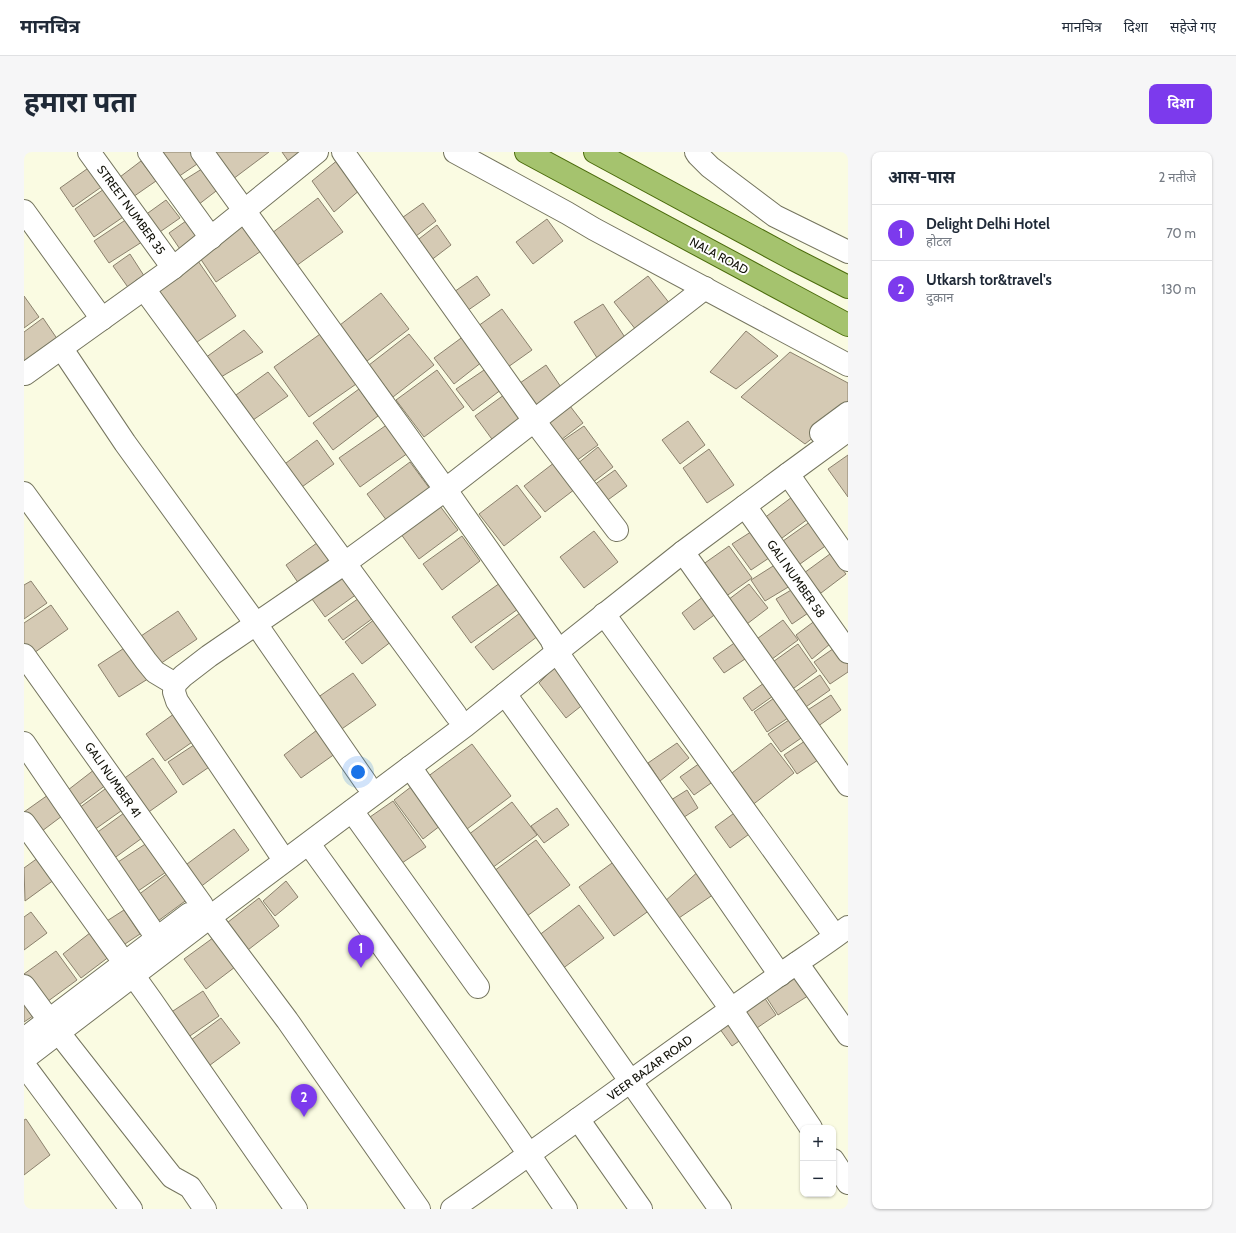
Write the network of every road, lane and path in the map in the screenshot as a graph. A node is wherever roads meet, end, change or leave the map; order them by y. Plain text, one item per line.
1 (89, 152) edge
2 (149, 152) edge
3 (202, 152) edge
4 (317, 152) edge
5 (343, 152) edge
6 (455, 152) edge
7 (526, 152) edge
8 (696, 152) edge
9 (605, 154) edge
10 (558, 159) edge
11 (589, 186) junction
12 (24, 210) edge
13 (244, 210) junction
14 (211, 238) junction
15 (848, 252) edge
16 (173, 268) junction
17 (848, 287) edge
18 (705, 288) junction
19 (144, 289) junction
20 (102, 319) junction
21 (848, 325) edge
22 (62, 349) junction
23 (848, 365) edge
24 (24, 374) edge
25 (848, 413) edge
26 (535, 422) junction
27 (848, 430) edge
28 (788, 474) junction
29 (445, 490) junction
30 (24, 493) edge
31 (745, 506) junction
32 (617, 530) dead end
33 (683, 552) junction
34 (848, 560) edge
35 (345, 563) junction
36 (604, 614) junction
37 (256, 624) junction
38 (554, 646) junction
39 (848, 652) edge
40 (24, 655) edge
41 (175, 684) junction
42 (505, 694) junction
43 (456, 715) junction
44 (24, 743) edge
45 (410, 767) junction
46 (366, 783) junction
47 (848, 785) edge
48 (352, 811) junction
49 (24, 823) edge
50 (309, 844) junction
51 (278, 850) junction
52 (206, 911) junction
53 (842, 932) edge
54 (157, 938) junction
55 (788, 969) junction
56 (129, 970) junction
57 (24, 986) edge
58 (478, 987) dead end
59 (731, 1009) junction
60 (54, 1026) junction
61 (848, 1035) edge
62 (24, 1039) edge
63 (24, 1059) edge
64 (24, 1065) edge
65 (631, 1081) junction
66 (578, 1119) junction
67 (809, 1125) edge
68 (530, 1155) junction
69 (834, 1161) edge
70 (848, 1182) edge
71 (130, 1209) edge
72 (205, 1209) edge
73 (296, 1209) edge
74 (419, 1209) edge
75 (452, 1209) edge
76 (566, 1209) edge
77 (642, 1209) edge
78 (720, 1209) edge

1 - 16 street, STREET NUMBER 35
2 - 14 street
3 - 13 street
4 - 13 street
5 - 26 street
6 - 18 street
7 - 10 main road, NALA ROAD
8 - 15 street
9 - 11 main road
9 - 17 main road
10 - 11 main road, NALA ROAD
11 - 21 main road, NALA ROAD
12 - 20 street
13 - 14 street
13 - 29 street
14 - 16 street
16 - 19 street
18 - 23 street
18 - 26 street
19 - 20 street
19 - 35 street
20 - 22 street
22 - 24 street
22 - 37 street
25 - 38 street
26 - 29 street
26 - 32 street
27 - 28 street
28 - 31 street
28 - 34 street
29 - 35 street
29 - 38 street
30 - 41 street
31 - 33 street
31 - 39 street, GALI NUMBER 58
33 - 36 street
33 - 47 street
35 - 37 street
35 - 43 street
36 - 38 street
36 - 53 street
37 - 41 street
37 - 46 street
38 - 42 street
38 - 43 street
38 - 55 street
40 - 52 street, GALI NUMBER 41
41 - 51 street
42 - 45 street
42 - 59 street
43 - 46 street
44 - 54 street
45 - 48 street
45 - 65 street
46 - 51 street
48 - 50 street
48 - 58 street
49 - 56 street
50 - 52 street
50 - 68 street
51 - 52 street
52 - 54 street
52 - 56 street
52 - 74 street, GALI NUMBER 41
53 - 55 street, VEER BAZAR ROAD
54 - 56 street
55 - 59 street, VEER BAZAR ROAD
55 - 61 street
56 - 60 street
56 - 73 street
57 - 60 street
59 - 65 street, VEER BAZAR ROAD
59 - 67 street
60 - 62 street
60 - 63 street
60 - 72 street
64 - 71 street
65 - 66 street, VEER BAZAR ROAD
65 - 78 street
66 - 68 street, VEER BAZAR ROAD
66 - 77 street
68 - 75 street, VEER BAZAR ROAD
68 - 76 street
69 - 70 street

